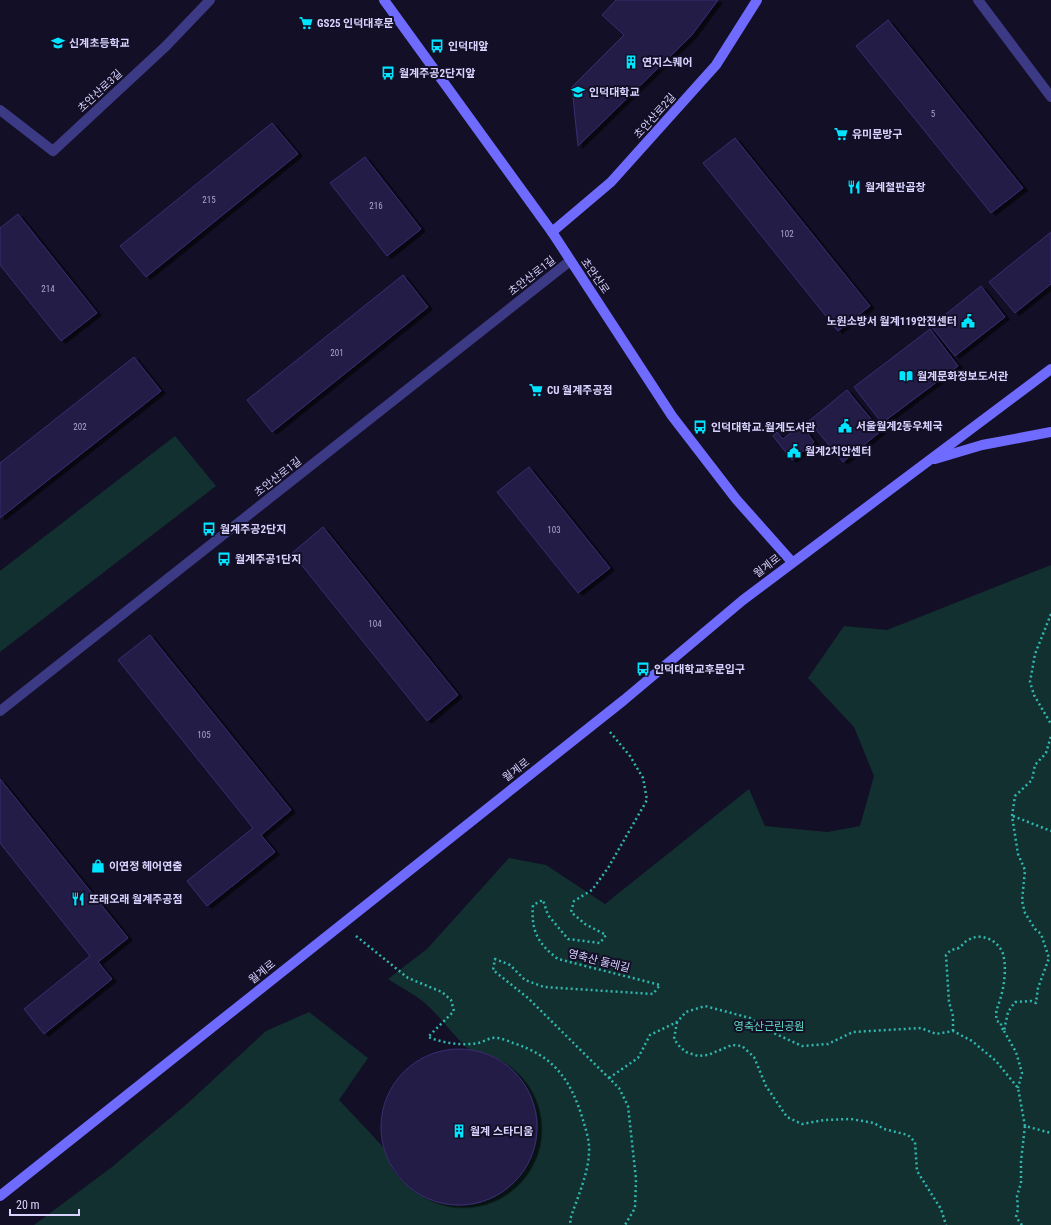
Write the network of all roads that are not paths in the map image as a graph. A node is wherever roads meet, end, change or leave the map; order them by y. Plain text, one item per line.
1 (210, 0) edge
2 (384, 0) edge
3 (757, 0) edge
4 (978, 0) edge
5 (1051, 97) edge
6 (0, 110) edge
7 (552, 232) junction
8 (570, 261) junction
9 (1051, 369) edge
10 (1051, 432) edge
11 (927, 461) junction
12 (792, 562) junction
13 (0, 711) edge
14 (0, 1196) edge

1 - 6 street, 초안산로3길
2 - 7 main road, 초안산로
3 - 7 main road, 초안산로2길
4 - 5 street
7 - 8 main road, 초안산로
8 - 12 main road, 초안산로
8 - 13 street, 초안산로1길
9 - 11 main road, 월계로
10 - 11 main road
11 - 12 main road, 월계로
12 - 14 main road, 월계로

